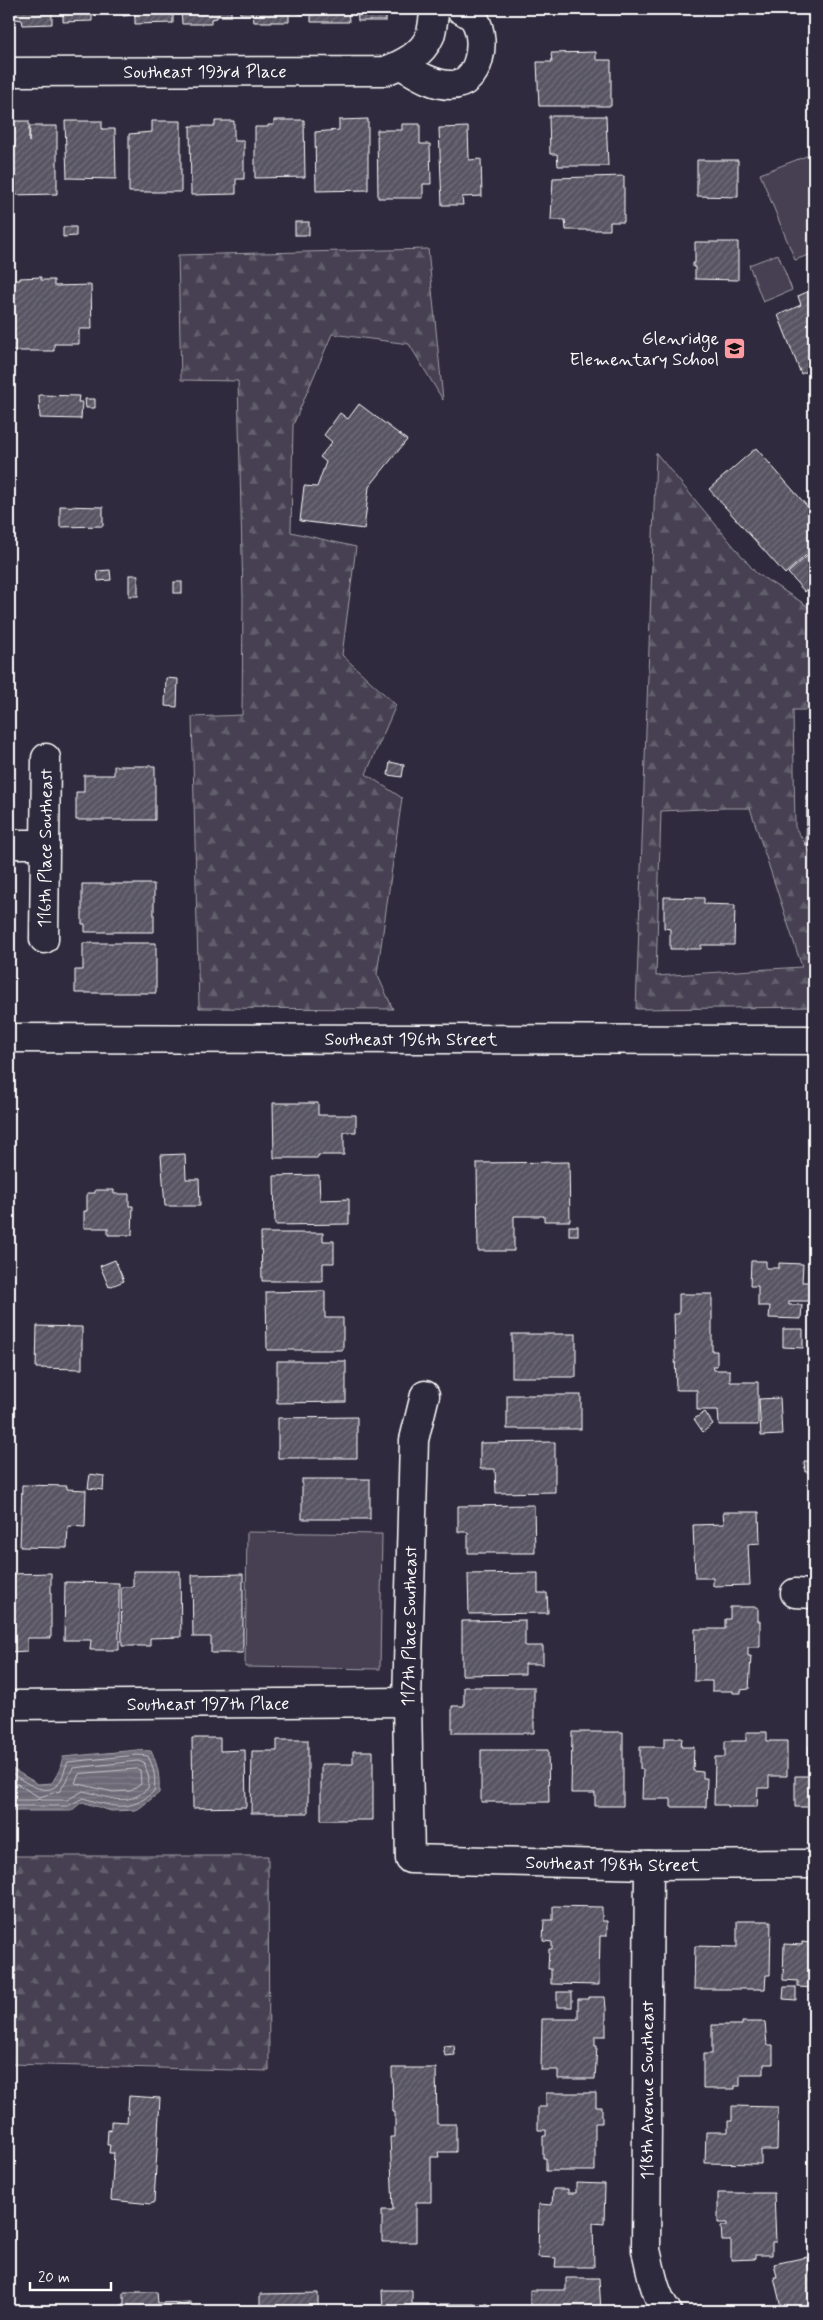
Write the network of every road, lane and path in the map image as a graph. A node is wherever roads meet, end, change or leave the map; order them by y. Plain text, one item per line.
1 (435, 9) edge
2 (460, 9) edge
3 (401, 65) junction
4 (9, 72) edge
5 (46, 758) dead end
6 (9, 844) edge
7 (45, 844) junction
8 (44, 939) dead end
9 (9, 1038) edge
10 (814, 1040) edge
11 (425, 1395) dead end
12 (407, 1702) junction
13 (9, 1705) edge
14 (410, 1859) joint
15 (814, 1864) edge
16 (649, 1865) junction
17 (667, 2311) edge

1 - 3 street, Southeast 193rd Place
2 - 3 street
3 - 4 street, Southeast 193rd Place
5 - 7 street, 116th Place Southeast
6 - 7 street
7 - 8 street, 116th Place Southeast
9 - 10 street, Southeast 196th Street
11 - 12 street, 117th Place Southeast
12 - 13 street, Southeast 197th Place
12 - 14 street, 117th Place Southeast
14 - 16 street, Southeast 198th Street
15 - 16 street, Southeast 198th Street
16 - 17 street, 118th Avenue Southeast

